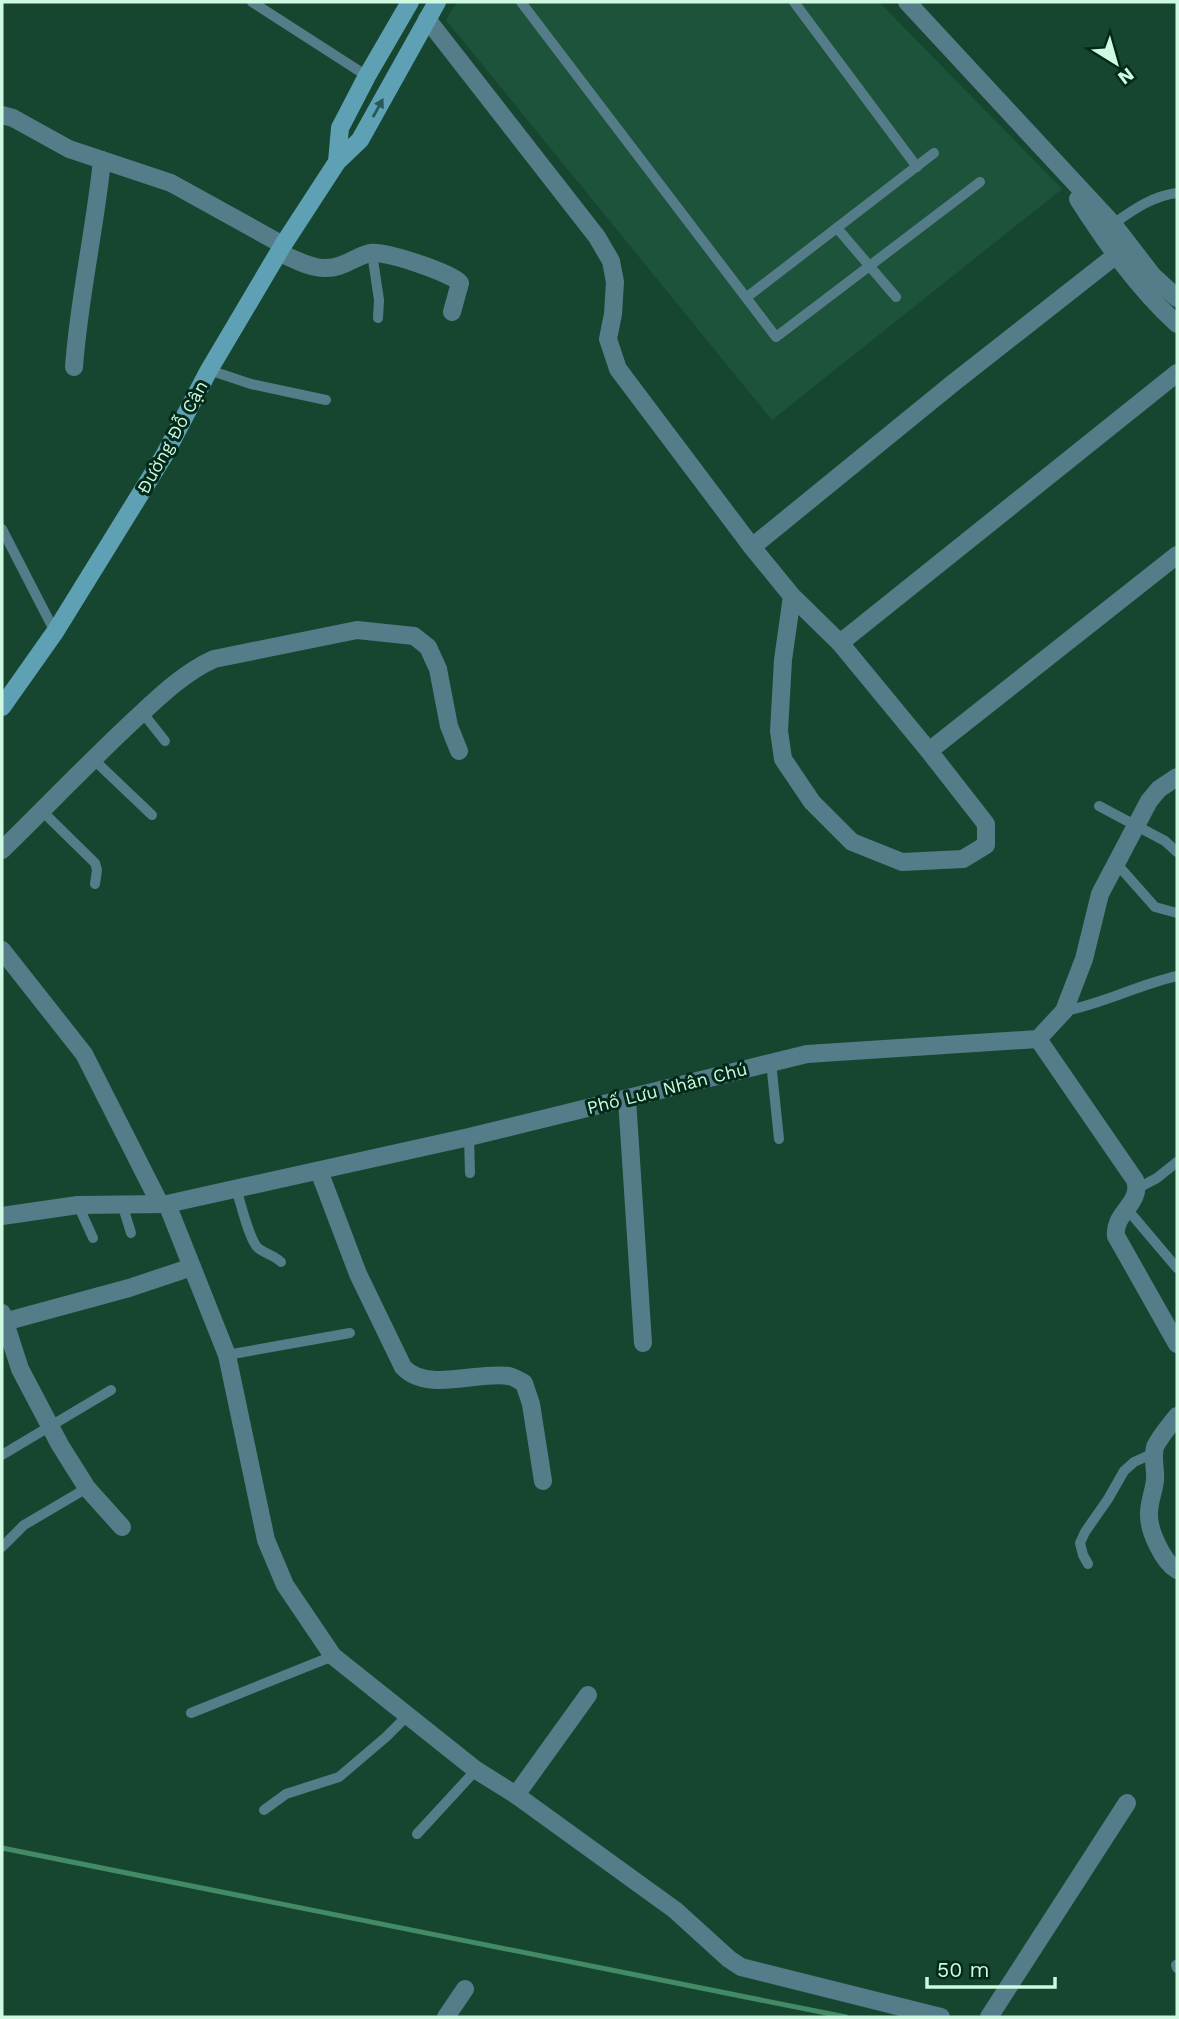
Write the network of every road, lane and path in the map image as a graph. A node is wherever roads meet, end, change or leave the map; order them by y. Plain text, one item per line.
1 (252, 2) edge
2 (410, 2) edge
3 (437, 2) edge
4 (521, 2) edge
5 (793, 2) edge
6 (907, 2) edge
7 (427, 19) junction
8 (367, 76) junction
9 (2, 115) edge
10 (934, 153) dead end
11 (102, 160) junction
12 (337, 162) junction
13 (917, 167) junction
14 (1063, 171) junction
15 (980, 182) dead end
16 (1177, 193) edge
17 (1113, 224) junction
18 (837, 228) junction
19 (281, 249) junction
20 (372, 253) junction
21 (1115, 256) junction
22 (870, 266) junction
23 (896, 297) dead end
24 (747, 298) junction
25 (1177, 298) edge
26 (452, 312) dead end
27 (378, 318) dead end
28 (1177, 324) edge
29 (75, 367) dead end
30 (209, 370) junction
31 (1177, 373) edge
32 (326, 400) dead end
33 (2, 529) edge
34 (752, 547) junction
35 (1177, 555) edge
36 (792, 596) junction
37 (55, 632) junction
38 (840, 643) junction
39 (2, 707) edge
40 (142, 712) junction
41 (165, 741) dead end
42 (459, 751) dead end
43 (929, 751) junction
44 (92, 758) junction
45 (1177, 777) edge
46 (1098, 806) dead end
47 (42, 811) junction
48 (152, 815) dead end
49 (1137, 825) junction
50 (2, 850) edge
51 (1177, 852) edge
52 (1116, 863) junction
53 (96, 884) dead end
54 (1177, 913) edge
55 (2, 950) edge
56 (1177, 976) edge
57 (1064, 1011) junction
58 (1038, 1039) junction
59 (771, 1062) junction
60 (627, 1099) junction
61 (469, 1137) junction
62 (779, 1139) dead end
63 (1177, 1162) edge
64 (319, 1171) junction
65 (470, 1173) dead end
66 (1138, 1188) junction
67 (236, 1189) junction
68 (122, 1204) junction
69 (163, 1204) junction
70 (78, 1205) junction
71 (1127, 1209) junction
72 (2, 1216) edge
73 (131, 1233) dead end
74 (93, 1238) dead end
75 (281, 1262) dead end
76 (192, 1267) junction
77 (1177, 1268) edge
78 (3, 1318) edge
79 (350, 1334) dead end
80 (643, 1343) dead end
81 (1177, 1344) edge
82 (227, 1355) junction
83 (111, 1390) dead end
84 (1177, 1416) edge
85 (50, 1425) junction
86 (1154, 1453) junction
87 (2, 1455) edge
88 (542, 1481) dead end
89 (87, 1488) junction
90 (122, 1527) dead end
91 (2, 1547) edge
92 (1088, 1564) dead end
93 (1177, 1570) edge
94 (333, 1656) junction
95 (589, 1695) dead end
96 (191, 1713) dead end
97 (407, 1716) junction
98 (476, 1770) junction
99 (516, 1794) junction
100 (1127, 1803) dead end
101 (264, 1810) dead end
102 (417, 1834) dead end
103 (464, 1989) dead end
104 (446, 2017) edge
105 (942, 2017) edge
106 (989, 2017) edge

1 - 8 lane
2 - 8 main road, Đường Đỗ Cận
3 - 7 main road, Đường Đỗ Cận
4 - 24 lane
5 - 13 lane
6 - 14 street
12 -> 7 main road, Đường Đỗ Cận
7 - 34 street
8 - 12 main road, Đường Đỗ Cận
9 - 11 street
10 - 13 lane
11 - 19 street
11 - 29 street
12 - 19 main road, Đường Đỗ Cận
13 - 18 lane
14 - 17 street
14 - 21 street
15 - 22 lane
16 - 17 lane
17 - 25 street
18 - 22 lane
18 - 24 lane
19 - 20 street
19 - 30 main road, Đường Đỗ Cận
20 - 26 street
20 - 27 lane
21 - 28 street
21 - 34 street
22 - 23 lane
22 - 24 lane
30 - 32 lane
30 - 37 main road, Đường Đỗ Cận
31 - 38 street
33 - 37 lane
34 - 36 street
35 - 43 street
36 - 38 street
36 - 43 street
37 - 39 main road, Đường Đỗ Cận
38 - 43 street
40 - 41 lane
40 - 42 street
40 - 44 street
44 - 47 street
44 - 48 lane
45 - 49 street
46 - 49 lane
47 - 50 street
47 - 53 lane
49 - 51 lane
49 - 52 street
52 - 54 lane
52 - 57 street
55 - 69 street
56 - 57 lane
57 - 58 street
58 - 59 street, Phố Lưu Nhân Chú
58 - 66 street
59 - 60 street, Phố Lưu Nhân Chú
59 - 62 lane
60 - 61 street, Phố Lưu Nhân Chú
60 - 80 street
61 - 64 street, Phố Lưu Nhân Chú
61 - 65 lane
63 - 66 lane
64 - 67 street, Phố Lưu Nhân Chú
64 - 88 street
66 - 71 street
67 - 69 street, Phố Lưu Nhân Chú
67 - 75 lane
68 - 69 street, Phố Lưu Nhân Chú
68 - 70 street, Phố Lưu Nhân Chú
68 - 73 lane
69 - 76 street
70 - 72 street, Phố Lưu Nhân Chú
70 - 74 lane
71 - 77 lane
71 - 81 street
76 - 78 street
76 - 82 street
78 - 85 street
79 - 82 lane
82 - 94 street
83 - 85 lane
84 - 86 street
85 - 87 lane
85 - 89 street
86 - 92 lane
86 - 93 street
89 - 90 street
89 - 91 lane
94 - 96 lane
94 - 97 street
95 - 99 street
97 - 98 street
97 - 101 lane
98 - 99 street
98 - 102 lane
99 - 105 street
100 - 106 street
103 - 104 street

